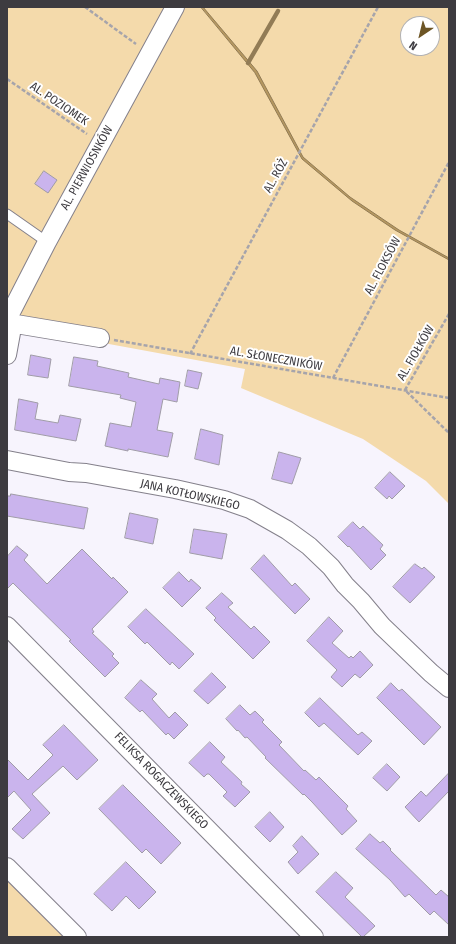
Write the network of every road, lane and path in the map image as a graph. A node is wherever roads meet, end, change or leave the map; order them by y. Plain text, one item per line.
1 (85, 7) edge
2 (175, 7) edge
3 (378, 7) edge
4 (150, 54) junction
5 (7, 79) edge
6 (101, 144) junction
7 (449, 162) edge
8 (7, 214) edge
9 (47, 242) junction
10 (449, 314) edge
11 (10, 328) junction
12 (100, 338) joint
13 (190, 354) junction
14 (7, 355) edge
15 (332, 378) junction
16 (405, 390) junction
17 (449, 398) edge
18 (449, 433) edge
19 (7, 460) edge
20 (7, 626) edge
21 (449, 688) edge
22 (7, 867) edge
23 (77, 937) edge
24 (314, 937) edge

1 - 4 path
2 - 4 street, AL. PIERWIOSNKÓW
3 - 13 path, AL. RÓŻ
4 - 6 street, AL. PIERWIOSNKÓW
5 - 6 path, AL. POZIOMEK
6 - 9 street, AL. PIERWIOSNKÓW
7 - 15 path, AL. FLOKSÓW
8 - 9 lane
9 - 11 street, AL. PIERWIOSNKÓW
10 - 16 path, AL. FIOŁKÓW
11 - 12 street
11 - 14 street, AL. PIERWIOSNKÓW
12 - 13 path, AL. SŁONECZNIKÓW
13 - 15 path, AL. SŁONECZNIKÓW
15 - 16 path, AL. SŁONECZNIKÓW
16 - 17 path, AL. SŁONECZNIKÓW
16 - 18 path, AL. FIOŁKÓW
19 - 21 street, JANA KOTŁOWSKIEGO
20 - 24 street, FELIKSA ROGACZEWSKIEGO
22 - 23 street

